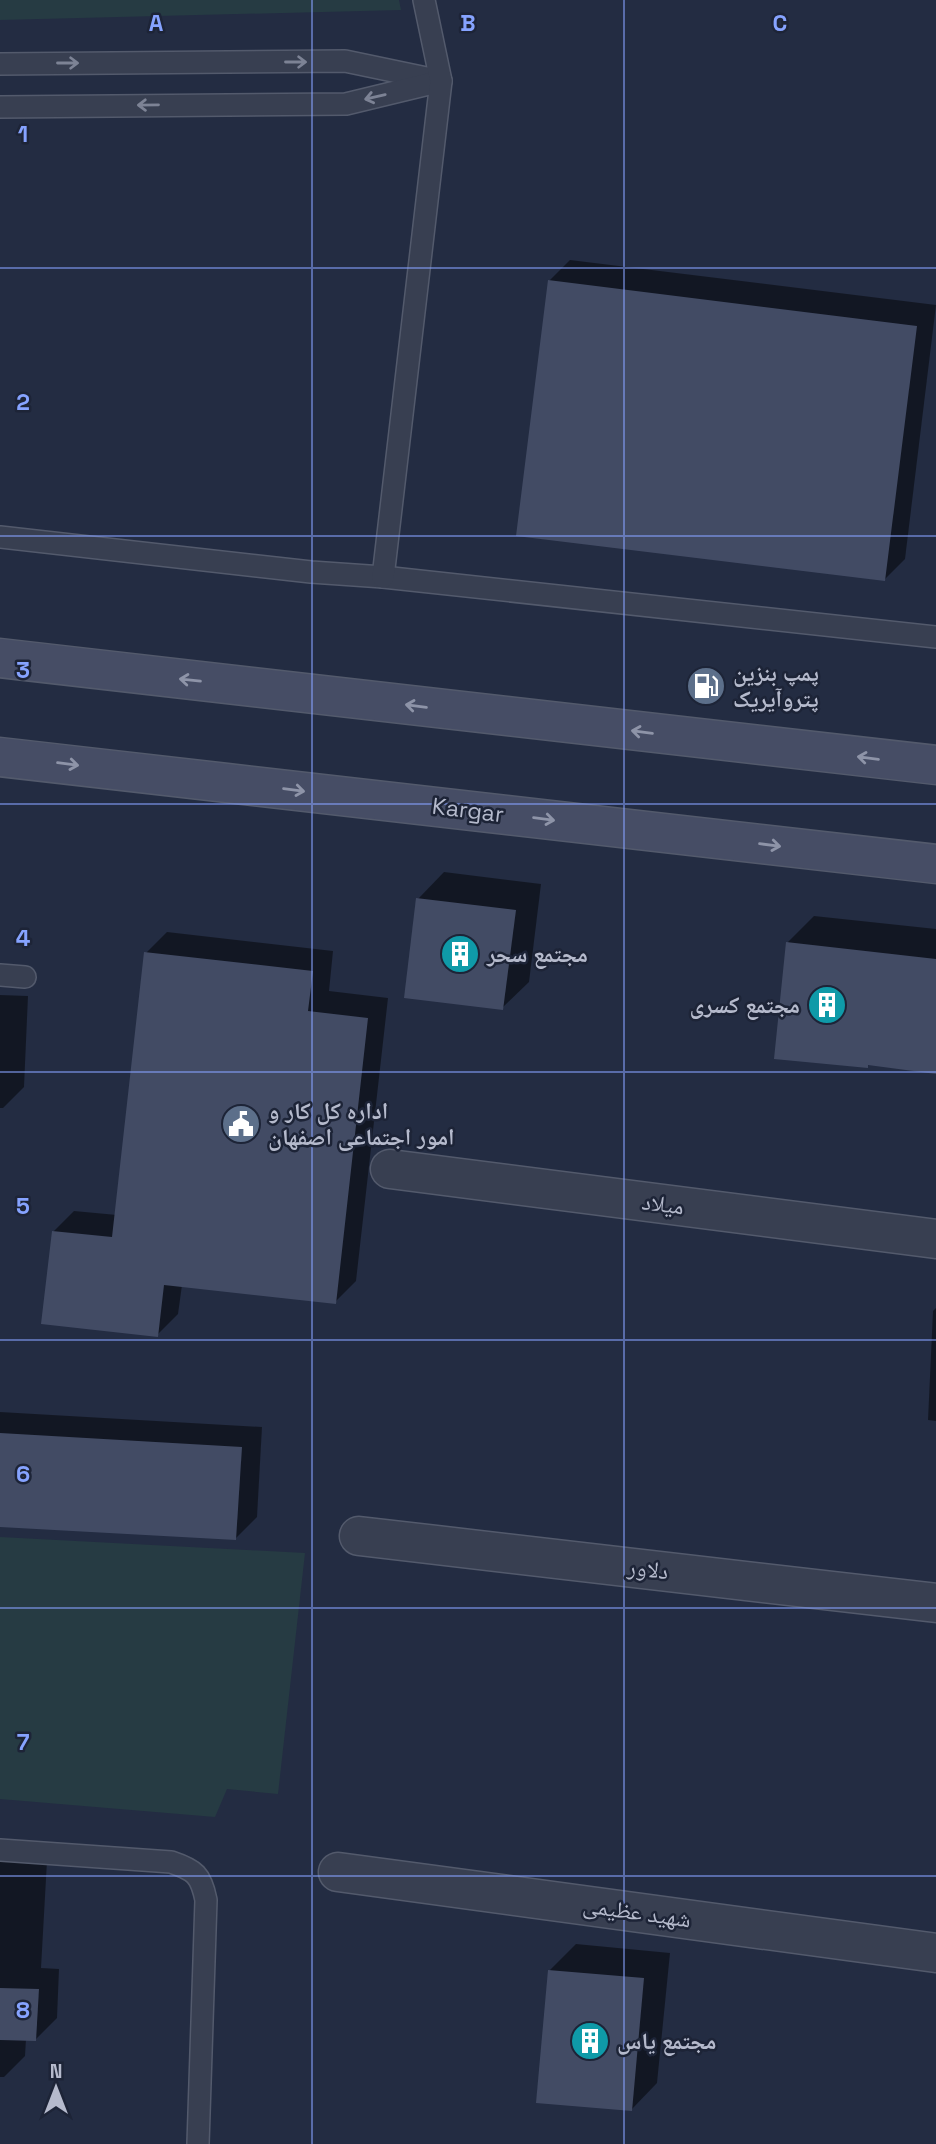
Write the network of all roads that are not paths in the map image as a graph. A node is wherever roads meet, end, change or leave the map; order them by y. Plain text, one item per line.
1 (424, 0) edge
2 (0, 64) edge
3 (441, 81) junction
4 (0, 107) edge
5 (0, 537) edge
6 (383, 577) junction
7 (936, 638) edge
8 (0, 658) edge
9 (0, 757) edge
10 (936, 765) edge
11 (936, 864) edge
12 (0, 975) edge
13 (25, 977) dead end
14 (390, 1169) dead end
15 (936, 1239) edge
16 (359, 1536) dead end
17 (936, 1603) edge
18 (0, 1850) edge
19 (338, 1872) dead end
20 (936, 1953) edge
21 (198, 2144) edge

1 - 3 lane
2 -> 3 lane
3 -> 4 lane
3 - 6 lane
5 - 6 lane
6 - 7 lane
10 -> 8 main road
9 -> 11 main road, Kargar
12 - 13 lane
14 - 15 street, میلاد
16 - 17 street, دلاور
18 - 21 lane
19 - 20 street, شهید عظیمی

